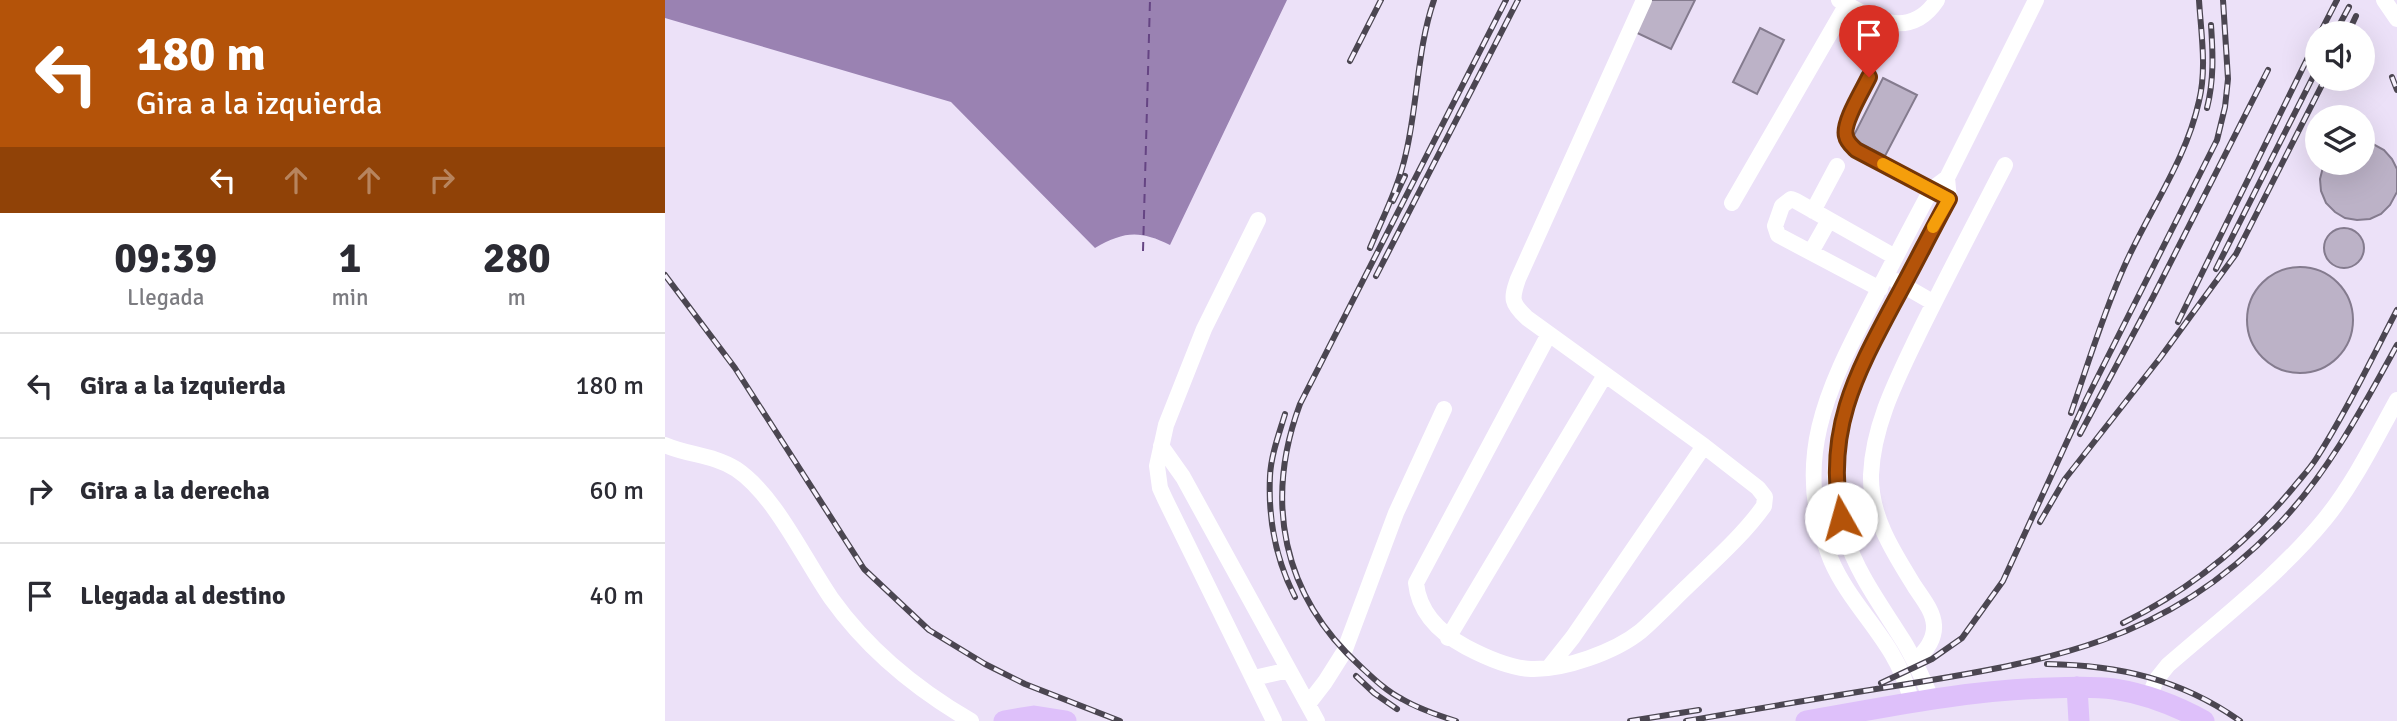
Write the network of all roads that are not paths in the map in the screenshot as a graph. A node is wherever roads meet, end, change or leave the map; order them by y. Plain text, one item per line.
1 (1644, 0) edge
2 (1937, 0) edge
3 (2036, 0) edge
4 (2384, 0) edge
5 (1843, 2) edge
6 (2397, 19) edge
7 (1869, 77) dead end
8 (2005, 165) dead end
9 (1837, 166) dead end
10 (1947, 178) junction
11 (1931, 190) junction
12 (1949, 199) junction
13 (1732, 203) dead end
14 (1813, 211) junction
15 (1258, 220) dead end
16 (1829, 220) junction
17 (1811, 252) junction
18 (1895, 257) junction
19 (1883, 282) junction
20 (1903, 285) junction
21 (1934, 303) junction
22 (1549, 334) junction
23 (1605, 375) junction
24 (2397, 400) edge
25 (1444, 409) dead end
26 (665, 445) edge
27 (1161, 446) junction
28 (1704, 446) junction
29 (1183, 477) junction
30 (1160, 488) junction
31 (1234, 569) junction
32 (1205, 578) junction
33 (1448, 638) junction
34 (1915, 662) junction
35 (1550, 666) junction
36 (1289, 670) junction
37 (1254, 678) junction
38 (2077, 687) junction
39 (2149, 697) junction
40 (1922, 701) junction
41 (1308, 705) junction
42 (971, 721) edge
43 (1004, 721) edge
44 (1066, 721) edge
45 (1274, 721) edge
46 (1317, 721) edge
47 (1806, 721) edge
48 (2079, 721) edge
49 (2204, 721) edge

1 - 22 lane
2 - 5 lane
3 - 10 lane
4 - 6 lane
5 - 13 lane
7 - 11 lane
8 - 21 lane
9 - 14 lane
10 - 11 lane
10 - 12 lane
11 - 12 lane
11 - 18 lane
12 - 20 lane
14 - 16 lane
14 - 17 lane
15 - 27 lane
16 - 17 lane
16 - 18 lane
17 - 19 lane
18 - 19 lane
19 - 20 lane
19 - 40 lane
20 - 21 lane
20 - 34 lane
21 - 34 lane
22 - 23 lane
22 - 33 lane
23 - 28 lane
23 - 33 lane
24 - 39 lane
25 - 41 lane
26 - 42 lane
27 - 29 lane
27 - 30 lane
28 - 35 lane
28 - 35 lane
29 - 30 lane
29 - 31 lane
30 - 32 lane
31 - 32 lane
31 - 36 lane
32 - 37 lane
33 - 35 lane
34 - 40 lane
36 - 37 lane
36 - 41 lane
37 - 45 lane
38 - 39 main road
38 - 40 main road
38 - 48 main road
39 - 49 main road
40 - 47 main road
41 - 46 lane
43 - 44 main road

